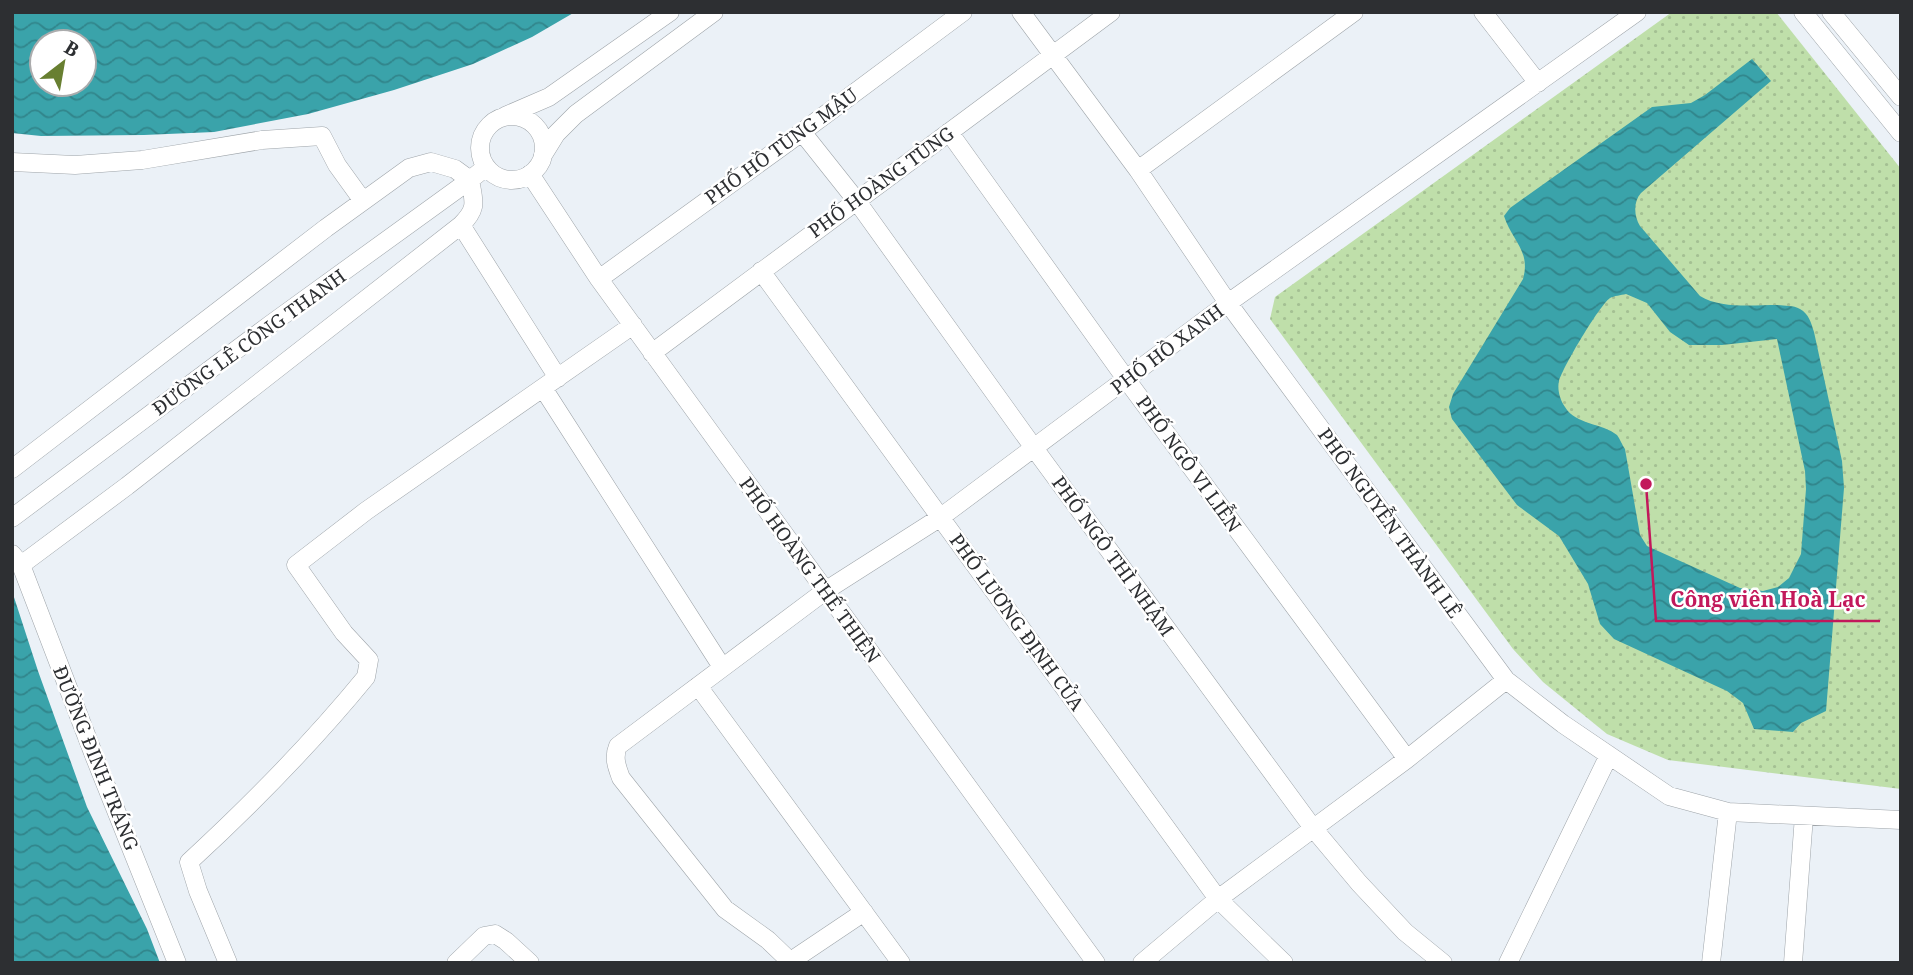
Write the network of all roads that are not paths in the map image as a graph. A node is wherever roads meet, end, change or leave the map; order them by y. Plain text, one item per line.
1 (670, 12) edge
2 (714, 12) edge
3 (963, 12) edge
4 (1021, 12) edge
5 (1111, 12) edge
6 (1354, 12) edge
7 (1483, 12) edge
8 (1637, 12) edge
9 (1802, 12) edge
10 (1832, 12) edge
11 (1052, 56) junction
12 (1538, 83) junction
13 (1901, 97) edge
14 (503, 117) junction
15 (802, 132) junction
16 (949, 132) junction
17 (1901, 132) edge
18 (543, 155) junction
19 (12, 162) edge
20 (486, 167) junction
21 (1138, 170) junction
22 (530, 174) junction
23 (470, 180) junction
24 (856, 200) junction
25 (363, 201) junction
26 (461, 225) junction
27 (761, 271) junction
28 (599, 279) junction
29 (1228, 303) junction
30 (633, 326) junction
31 (652, 353) junction
32 (1126, 379) junction
33 (550, 383) junction
34 (1034, 448) junction
35 (12, 469) edge
36 (941, 517) junction
37 (12, 518) edge
38 (17, 560) edge
39 (825, 591) junction
40 (722, 667) junction
41 (1506, 680) junction
42 (698, 686) junction
43 (1609, 755) junction
44 (1407, 759) junction
45 (1728, 812) junction
46 (1804, 816) junction
47 (1901, 820) edge
48 (1313, 828) junction
49 (1218, 899) junction
50 (864, 912) junction
51 (791, 962) edge
52 (177, 963) edge
53 (228, 963) edge
54 (456, 963) edge
55 (530, 963) edge
56 (901, 963) edge
57 (1096, 963) edge
58 (1142, 963) edge
59 (1284, 963) edge
60 (1443, 963) edge
61 (1508, 963) edge
62 (1711, 963) edge
63 (1793, 963) edge

1 - 14 street
2 - 18 street
3 - 15 street, PHỐ HỒ TÙNG MẬU
4 - 11 street, PHỐ NGUYỄN THÀNH LÊ
5 - 11 street, PHỐ HOÀNG TÙNG
6 - 21 street
7 - 12 street
8 - 12 street, PHỐ HỒ XANH
9 - 17 street
10 - 13 street
11 - 16 street, PHỐ HOÀNG TÙNG
11 - 21 street, PHỐ NGUYỄN THÀNH LÊ
12 - 29 street, PHỐ HỒ XANH
14 - 18 street
14 - 20 street
15 - 24 street, PHỐ NGÔ THÌ NHẬM
15 - 28 street, PHỐ HỒ TÙNG MẬU
16 - 24 street, PHỐ HOÀNG TÙNG
16 - 32 street, PHỐ NGÔ VI LIỄN
18 - 22 street
19 - 25 street
20 - 22 street
20 - 23 street, ĐƯỜNG LÊ CÔNG THANH
21 - 29 street, PHỐ NGUYỄN THÀNH LÊ
22 - 28 street, PHỐ HOÀNG THẾ THIỆN
23 - 25 street
23 - 26 street
23 - 37 street, ĐƯỜNG LÊ CÔNG THANH
24 - 27 street, PHỐ HOÀNG TÙNG
24 - 34 street, PHỐ NGÔ THÌ NHẬM
25 - 35 street
26 - 33 street
26 - 38 street
27 - 31 street, PHỐ HOÀNG TÙNG
27 - 36 street, PHỐ LƯƠNG ĐỊNH CỦA
28 - 30 street, PHỐ HOÀNG THẾ THIỆN
29 - 32 street, PHỐ HỒ XANH
29 - 41 street, PHỐ NGUYỄN THÀNH LÊ
30 - 31 street, PHỐ HOÀNG THẾ THIỆN
30 - 33 street
31 - 39 street, PHỐ HOÀNG THẾ THIỆN
32 - 34 street, PHỐ HỒ XANH
32 - 44 street, PHỐ NGÔ VI LIỄN
33 - 40 street
33 - 53 street
34 - 36 street, PHỐ HỒ XANH
34 - 48 street, PHỐ NGÔ THÌ NHẬM
36 - 39 street, PHỐ HỒ XANH
36 - 49 street, PHỐ LƯƠNG ĐỊNH CỦA
38 - 52 street, ĐƯỜNG ĐINH TRÁNG
39 - 40 street, PHỐ HỒ XANH
39 - 57 street, PHỐ HOÀNG THẾ THIỆN
40 - 42 street, PHỐ HỒ XANH
41 - 43 street, PHỐ NGUYỄN THÀNH LÊ
41 - 44 street
42 - 50 street
42 - 51 street, PHỐ HỒ XANH
43 - 45 street, PHỐ NGUYỄN THÀNH LÊ
43 - 61 street
44 - 48 street
45 - 46 street, PHỐ NGUYỄN THÀNH LÊ
45 - 62 street
46 - 47 street, PHỐ NGUYỄN THÀNH LÊ
46 - 63 street
48 - 49 street
48 - 60 street, PHỐ NGÔ THÌ NHẬM
49 - 58 street
49 - 59 street, PHỐ LƯƠNG ĐỊNH CỦA
50 - 51 street
50 - 56 street
54 - 55 street

